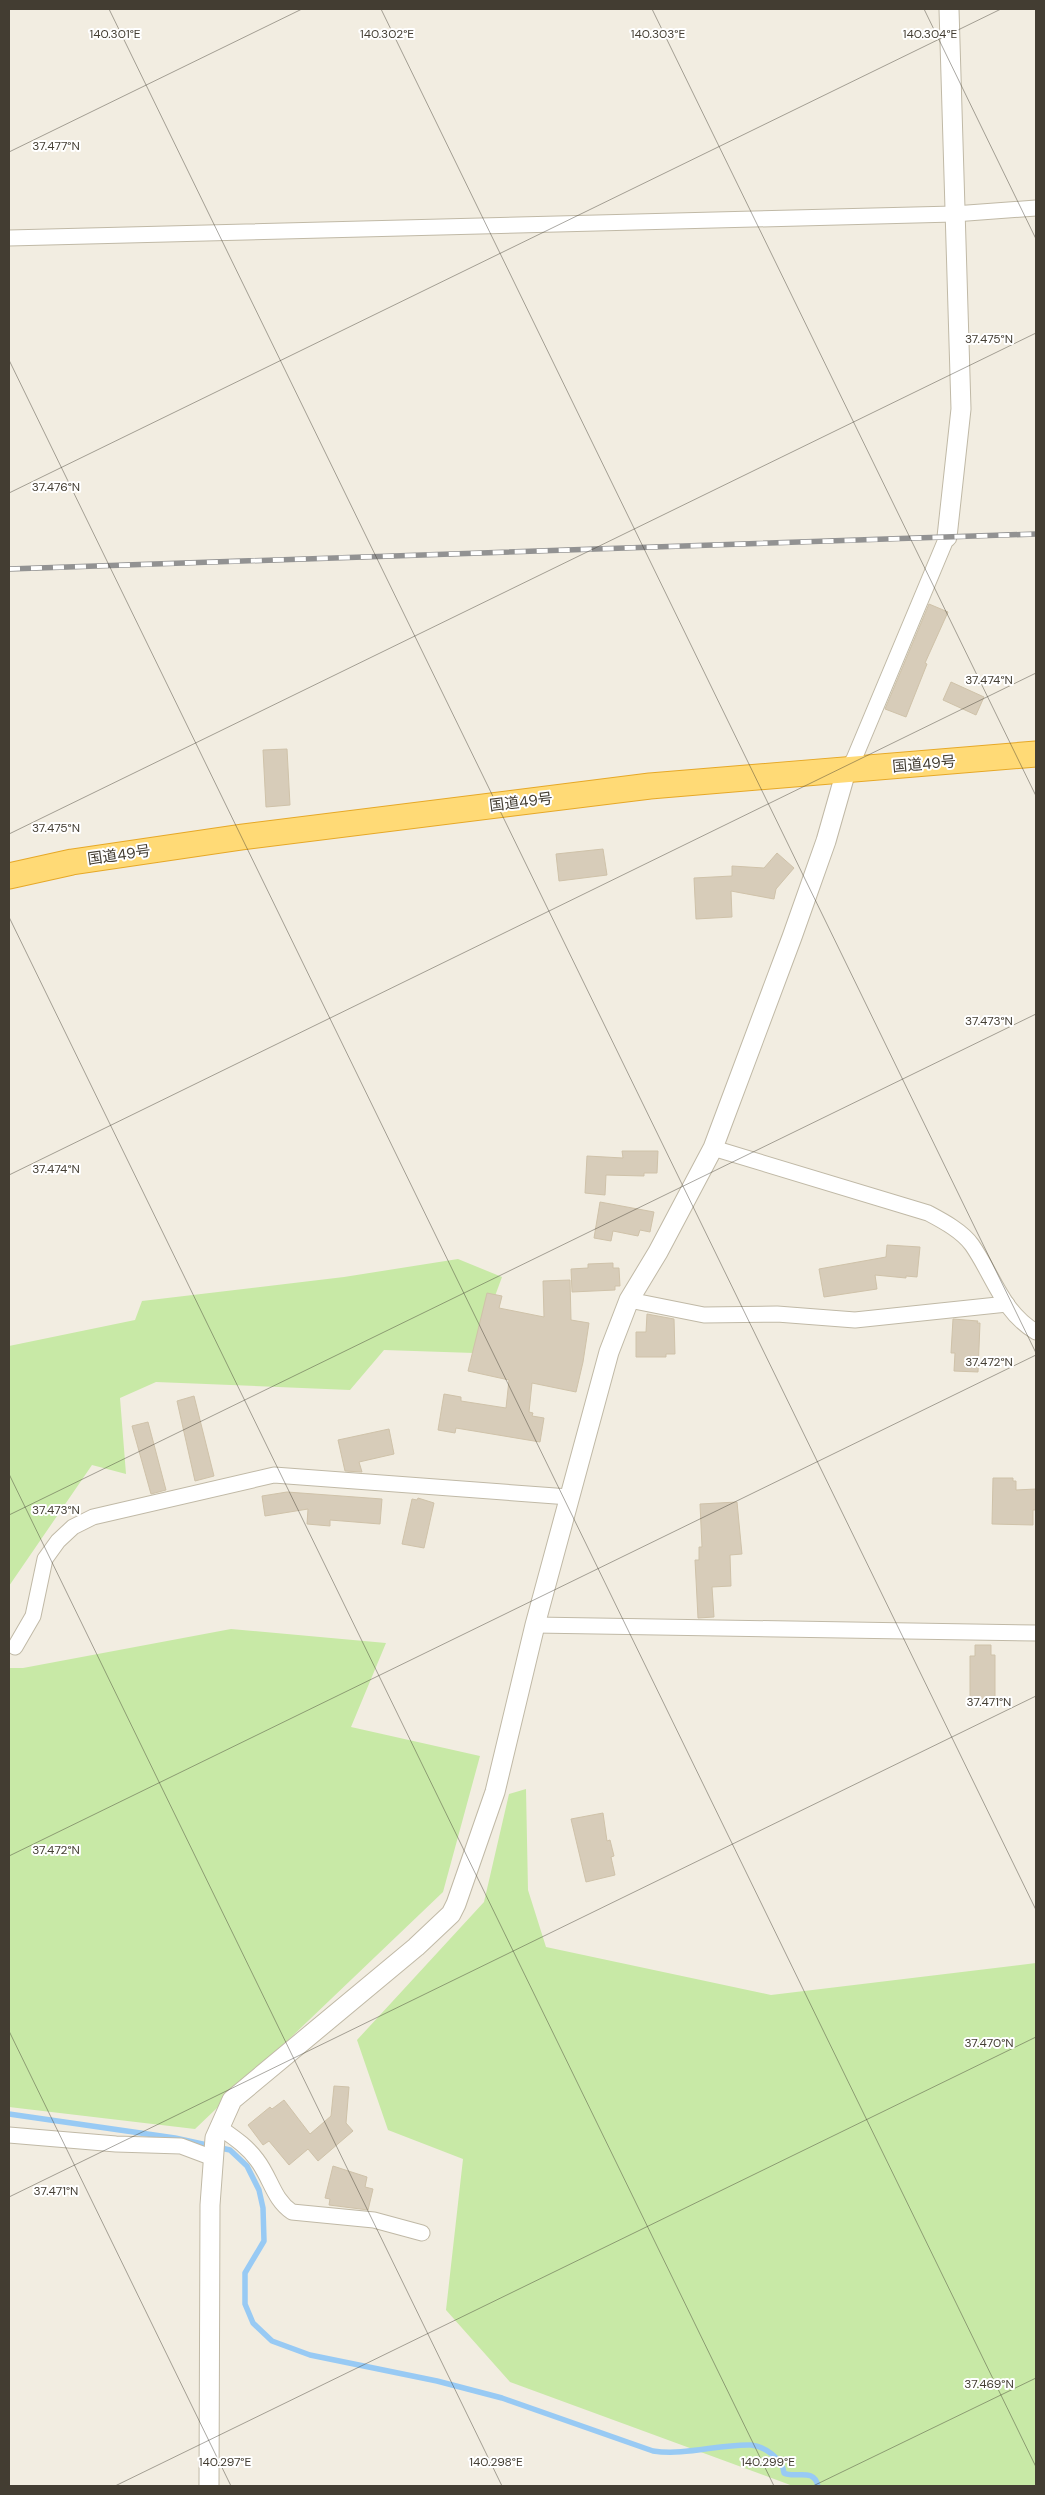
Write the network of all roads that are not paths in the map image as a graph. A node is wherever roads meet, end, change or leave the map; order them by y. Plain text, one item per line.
1 (949, 9) edge
2 (1036, 208) edge
3 (954, 214) junction
4 (9, 238) edge
5 (946, 537) joint
6 (1036, 754) edge
7 (846, 771) junction
8 (9, 876) edge
9 (713, 1148) junction
10 (629, 1300) junction
11 (1006, 1304) junction
12 (1036, 1332) edge
13 (569, 1497) junction
14 (535, 1625) junction
15 (1036, 1633) edge
16 (15, 1647) dead end
17 (219, 2126) junction
18 (9, 2135) edge
19 (213, 2158) junction
20 (422, 2233) dead end
21 (209, 2486) edge

1 - 3 street
2 - 3 street
3 - 4 street
3 - 5 street
5 - 7 street
6 - 7 highway, 国道49号
7 - 8 highway, 国道49号
7 - 9 street
9 - 10 street
9 - 11 street
10 - 11 street
10 - 13 street
11 - 12 street
13 - 14 street
13 - 16 street
14 - 15 street
14 - 17 street
17 - 19 street
17 - 20 street
18 - 19 street
19 - 21 street

